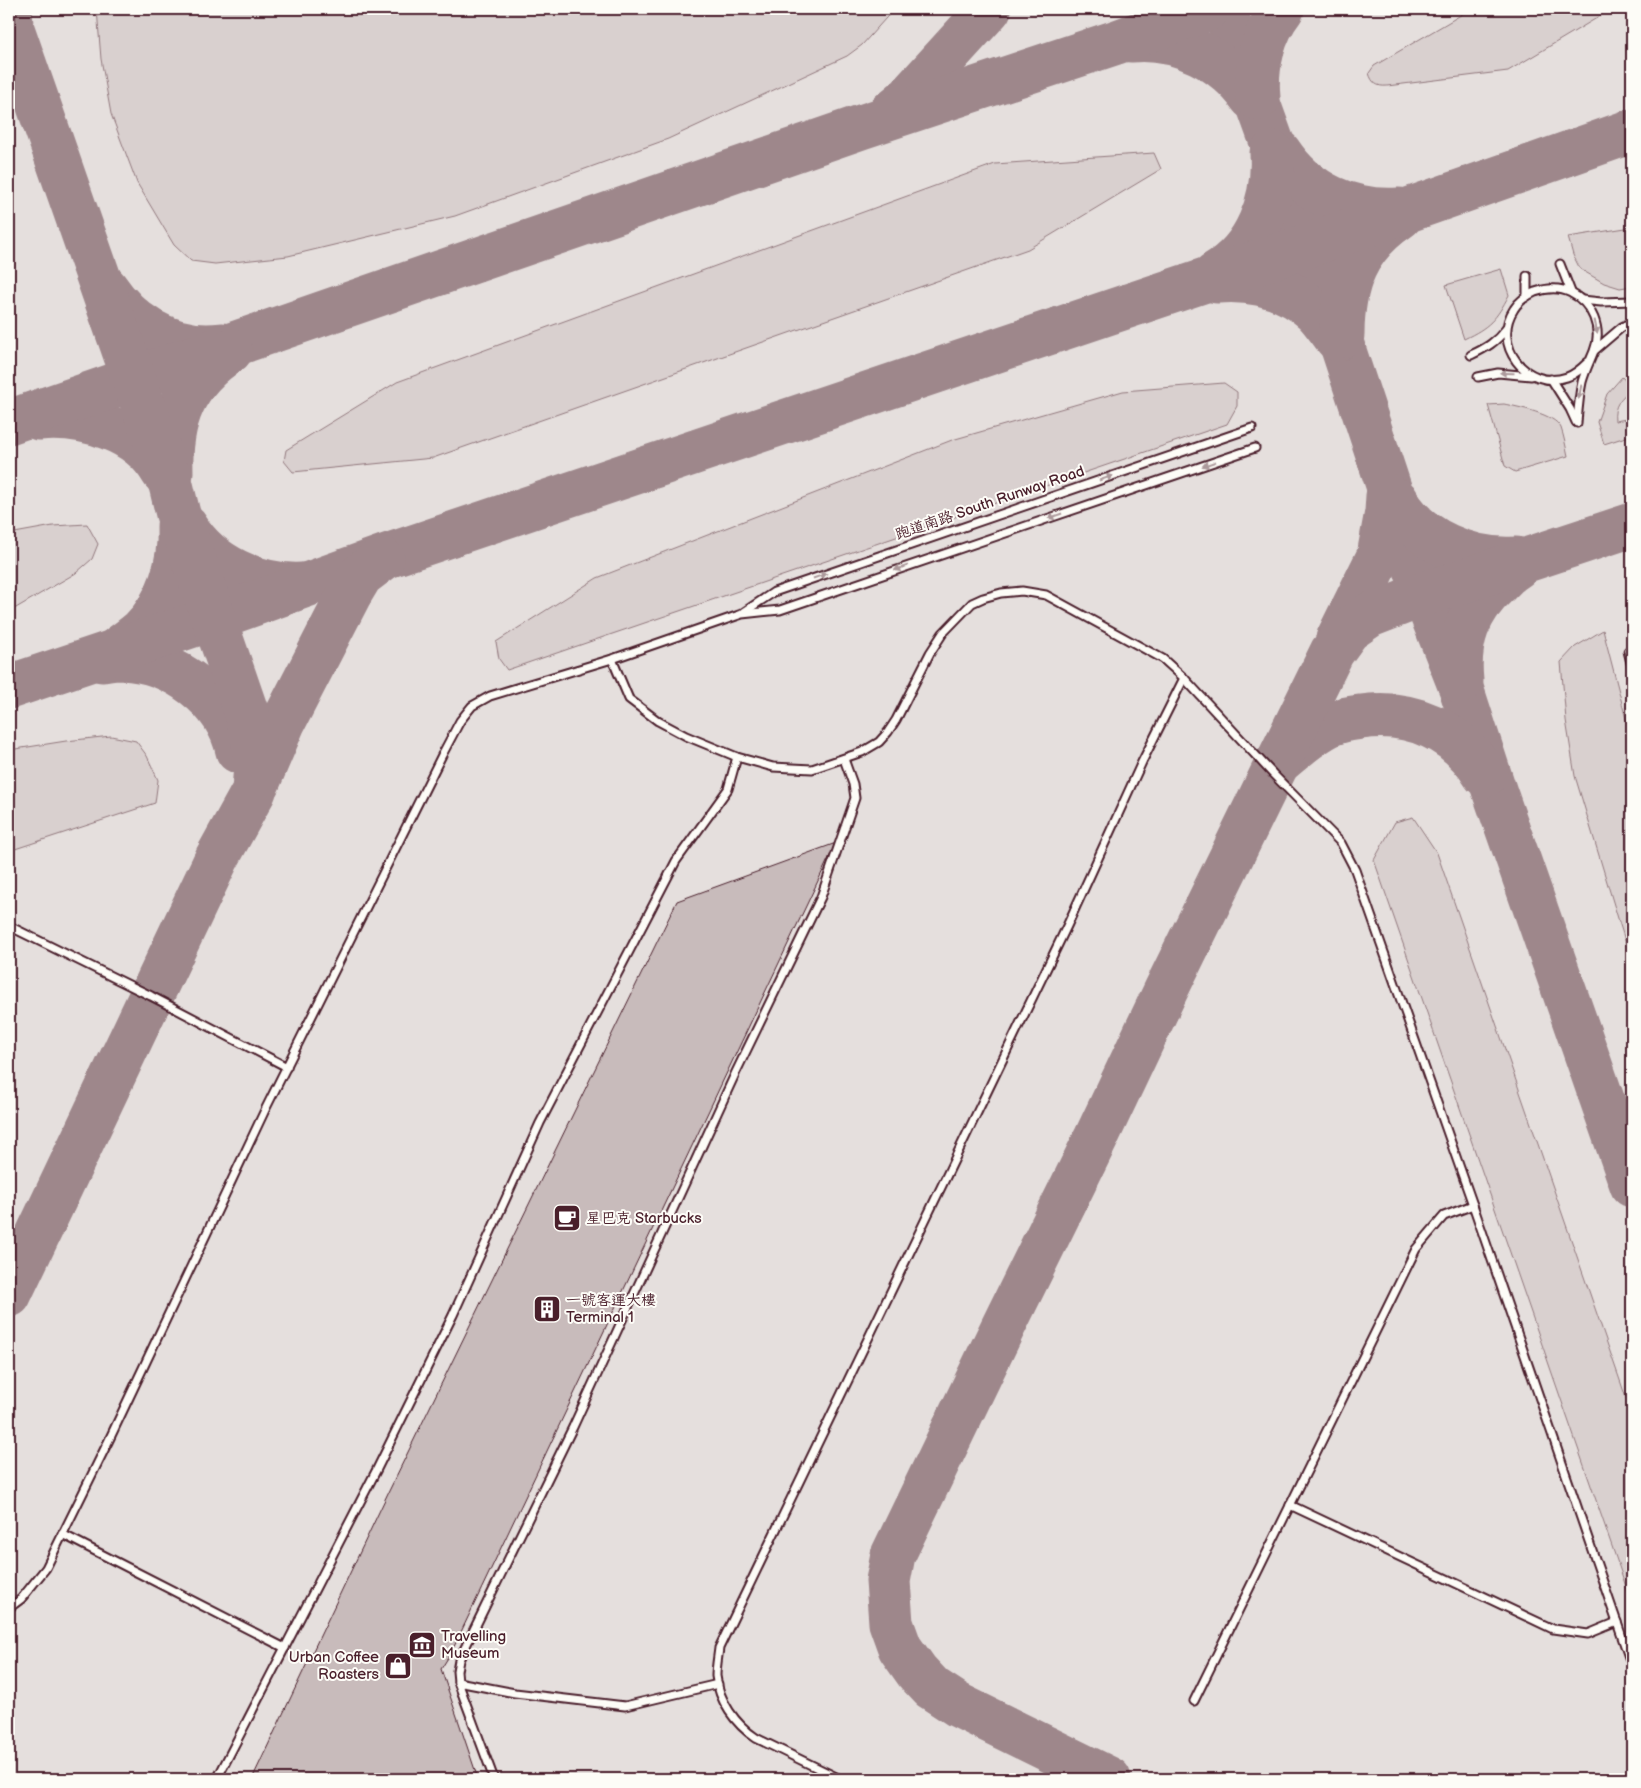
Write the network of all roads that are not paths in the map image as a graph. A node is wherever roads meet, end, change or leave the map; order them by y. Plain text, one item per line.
1 (1560, 264) dead end
2 (1527, 276) dead end
3 (1570, 292) junction
4 (1527, 296) junction
5 (1582, 300) junction
6 (1632, 301) edge
7 (1632, 322) edge
8 (1506, 328) junction
9 (1595, 350) junction
10 (1471, 355) dead end
11 (1588, 362) junction
12 (1478, 377) dead end
13 (1536, 377) junction
14 (1551, 379) junction
15 (1252, 428) dead end
16 (1255, 448) dead end
17 (742, 614) junction
18 (1628, 651) dead end
19 (612, 658) junction
20 (1632, 667) edge
21 (1184, 678) junction
22 (737, 757) junction
23 (844, 759) junction
24 (9, 926) edge
25 (287, 1067) junction
26 (1473, 1204) junction
27 (1290, 1506) junction
28 (62, 1534) junction
29 (9, 1608) edge
30 (1617, 1622) junction
31 (285, 1648) junction
32 (1632, 1666) edge
33 (458, 1682) junction
34 (718, 1684) junction
35 (1194, 1701) dead end
36 (217, 1779) edge
37 (494, 1779) edge
38 (840, 1779) edge

1 - 3 lane
2 - 4 lane
3 - 4 lane
3 - 5 lane
4 - 8 lane
5 - 6 lane
5 -> 9 lane
7 - 9 lane
8 - 10 lane
8 - 13 lane
9 - 11 lane
11 - 14 lane
11 -> 14 lane
13 -> 12 lane
13 - 14 lane
17 -> 15 lane, 跑道南路 South Runway Road
16 -> 17 lane, 跑道南路 South Runway Road
17 - 19 lane, 跑道南路 South Runway Road
18 - 20 lane
19 - 22 lane
19 - 25 lane, 跑道南路 South Runway Road
21 - 23 lane
21 - 26 lane
21 - 34 lane
22 - 23 lane
22 - 31 lane
23 - 33 lane
24 - 25 lane
25 - 28 lane, 跑道南路 South Runway Road
26 - 27 lane
26 - 30 lane
27 - 30 lane
27 - 35 lane
28 - 29 lane, 跑道南路 South Runway Road
28 - 31 lane
30 - 32 lane
31 - 36 lane
33 - 34 lane
33 - 37 lane
34 - 38 lane

